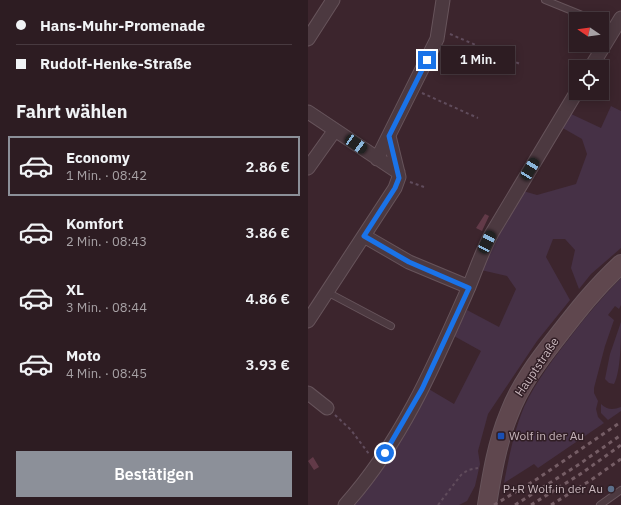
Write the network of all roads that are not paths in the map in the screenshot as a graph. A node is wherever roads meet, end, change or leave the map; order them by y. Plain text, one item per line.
1 (332, 0) edge
2 (443, 0) edge
3 (545, 0) edge
4 (575, 12) edge
5 (618, 23) edge
6 (308, 39) edge
7 (596, 60) edge
8 (572, 100) edge
9 (308, 112) edge
10 (335, 130) junction
11 (389, 136) junction
12 (377, 159) junction
13 (308, 168) edge
14 (398, 175) junction
15 (364, 236) junction
16 (621, 264) edge
17 (469, 288) junction
18 (327, 292) junction
19 (308, 321) edge
20 (391, 326) dead end
21 (308, 393) edge
22 (327, 408) road end
23 (621, 490) edge
24 (488, 497) edge
25 (345, 505) edge
26 (600, 505) edge

1 - 6 street
2 - 11 street
3 - 4 lane
5 - 7 street
8 - 17 street
9 - 10 street
10 - 12 street
10 - 13 street
11 - 12 street
11 - 14 street
12 - 14 street
14 - 15 street
15 - 17 street
15 - 18 street
16 - 24 main road, Hauptstraße
17 - 25 street
18 - 19 street
18 - 20 lane
21 - 22 street
23 - 26 lane

